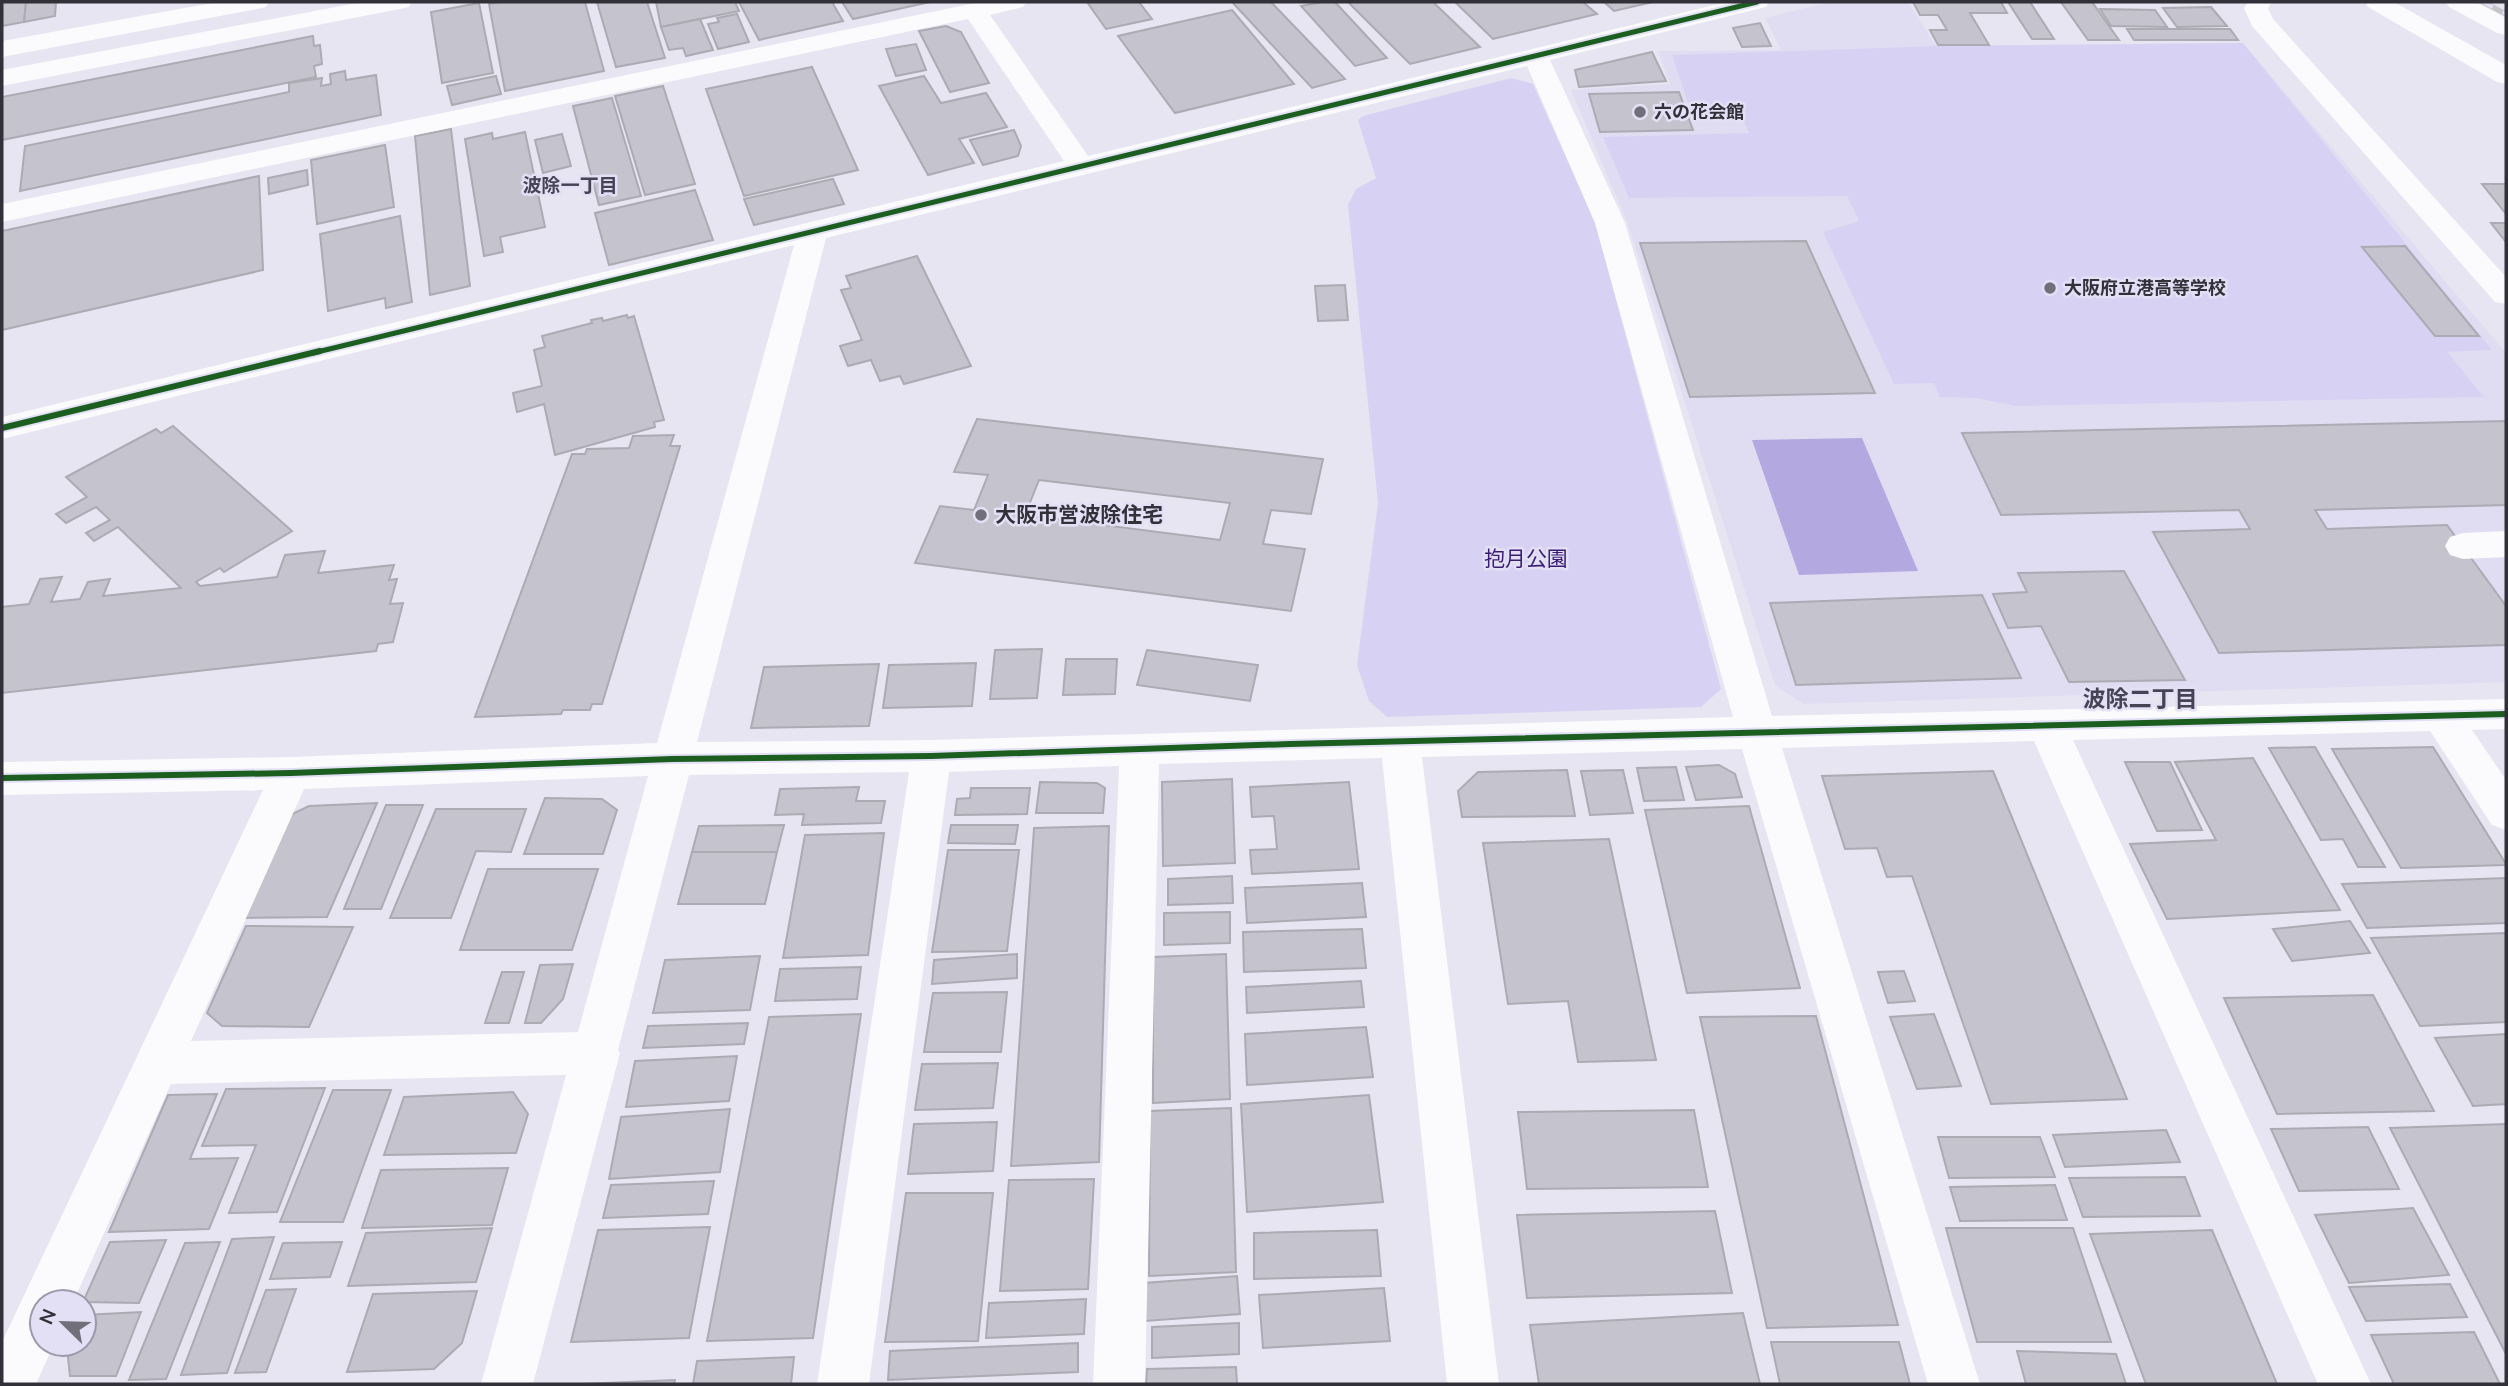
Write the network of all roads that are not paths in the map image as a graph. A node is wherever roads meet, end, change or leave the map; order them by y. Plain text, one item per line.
1 (257, 2) edge
2 (400, 2) edge
3 (1014, 2) edge
4 (1757, 2) edge
5 (2260, 2) edge
6 (2377, 2) edge
7 (2458, 2) edge
8 (974, 10) junction
9 (2506, 28) edge
10 (2, 49) edge
11 (1535, 55) junction
12 (2505, 75) edge
13 (2, 78) edge
14 (1082, 166) junction
15 (2, 213) edge
16 (813, 230) junction
17 (2506, 295) edge
18 (2, 428) edge
19 (2506, 518) edge
20 (2506, 534) edge
21 (2506, 544) edge
22 (2463, 546) dead end
23 (2506, 714) edge
24 (2441, 716) junction
25 (2046, 724) junction
26 (1757, 732) junction
27 (1400, 741) junction
28 (1140, 749) junction
29 (931, 756) junction
30 (672, 759) junction
31 (291, 773) junction
32 (2, 778) edge
33 (2506, 813) edge
34 (597, 1053) junction
35 (158, 1063) junction
36 (54, 1288) edge
37 (28, 1343) edge
38 (9, 1384) edge
39 (507, 1384) edge
40 (844, 1384) edge
41 (1119, 1384) edge
42 (1473, 1384) edge
43 (1954, 1384) edge
44 (2345, 1384) edge

1 - 10 main road
2 - 13 main road
3 - 8 main road
4 - 11 main road
5 - 17 main road
6 - 12 main road
7 - 9 main road
8 - 14 main road
8 - 15 main road
11 - 14 main road
11 - 26 main road
14 - 16 main road
16 - 18 main road
16 - 30 main road
19 - 20 main road
21 - 22 main road
23 - 24 main road
24 - 25 main road
24 - 33 main road
25 - 26 main road
25 - 44 main road
26 - 27 main road
26 - 43 main road
27 - 28 main road
27 - 42 main road
28 - 29 main road
28 - 41 main road
29 - 30 main road
29 - 40 main road
30 - 31 main road
30 - 34 main road
31 - 32 main road
31 - 35 main road
34 - 35 main road
34 - 39 main road
35 - 36 main road
37 - 38 main road

